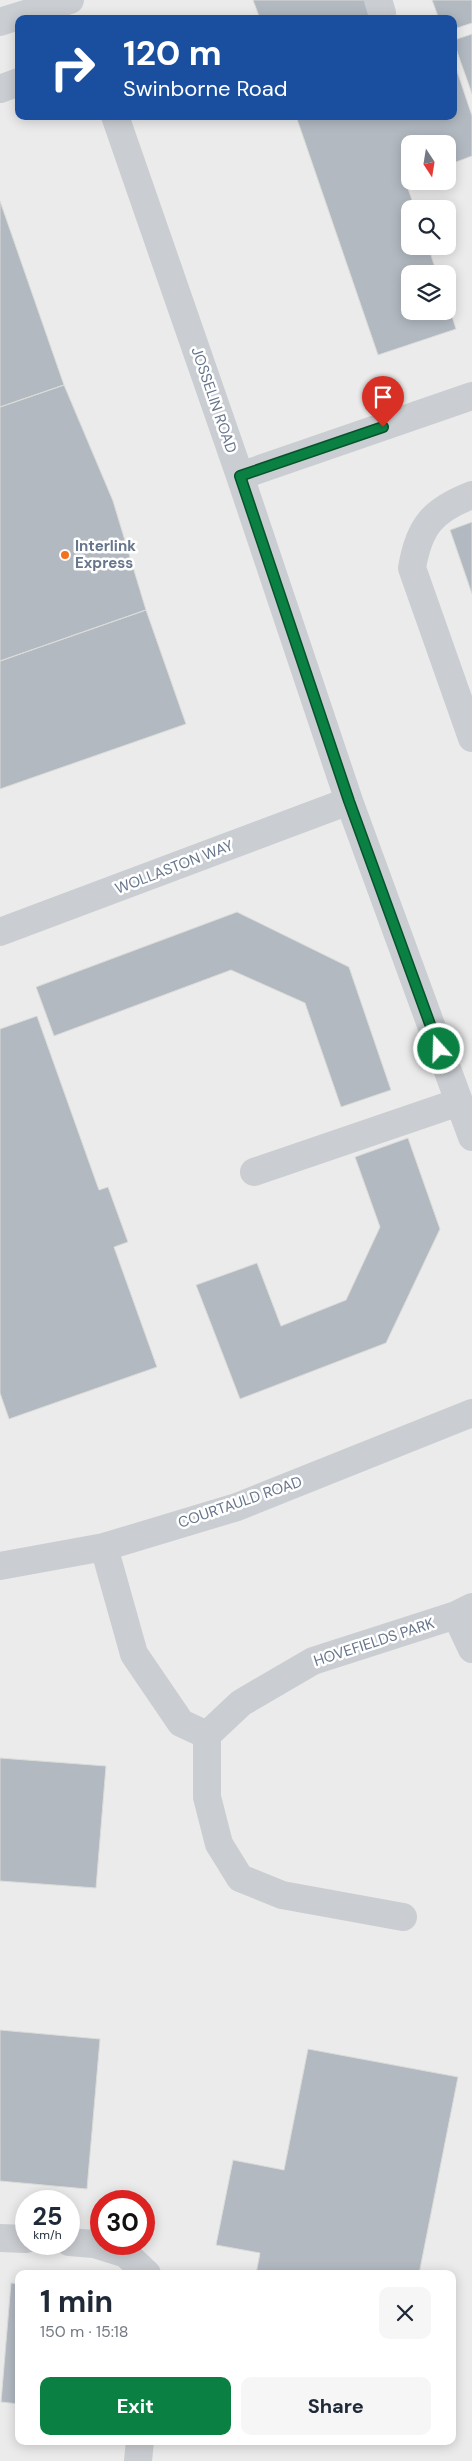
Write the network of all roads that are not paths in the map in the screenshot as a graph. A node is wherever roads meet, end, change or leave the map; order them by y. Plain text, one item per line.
1 (70, 0) edge
2 (75, 0) edge
3 (22, 15) edge
4 (81, 15) edge
5 (15, 17) edge
6 (0, 22) edge
7 (15, 83) edge
8 (0, 89) edge
9 (116, 120) edge
10 (472, 396) edge
11 (240, 476) junction
12 (472, 496) edge
13 (472, 738) edge
14 (349, 801) junction
15 (0, 932) edge
16 (458, 1102) junction
17 (472, 1137) edge
18 (254, 1172) dead end
19 (472, 1413) edge
20 (104, 1547) junction
21 (0, 1566) edge
22 (464, 1611) edge
23 (472, 1649) edge
24 (207, 1735) junction
25 (404, 1917) dead end
26 (0, 2238) edge
27 (15, 2239) edge
28 (80, 2243) edge
29 (143, 2270) edge
30 (140, 2445) edge
31 (138, 2461) edge

1 - 3 street
2 - 4 street
5 - 6 street
7 - 8 street
9 - 11 street, JOSSELIN ROAD
10 - 11 street
11 - 14 street, JOSSELIN ROAD
12 - 13 street
14 - 15 street, WOLLASTON WAY
14 - 16 street, JOSSELIN ROAD
16 - 17 street, JOSSELIN ROAD
16 - 18 street
19 - 20 street, COURTAULD ROAD
20 - 21 street, COURTAULD ROAD
20 - 24 street
22 - 23 street
22 - 24 street, HOVEFIELDS PARK
24 - 25 street
26 - 27 street
28 - 29 street
30 - 31 street

